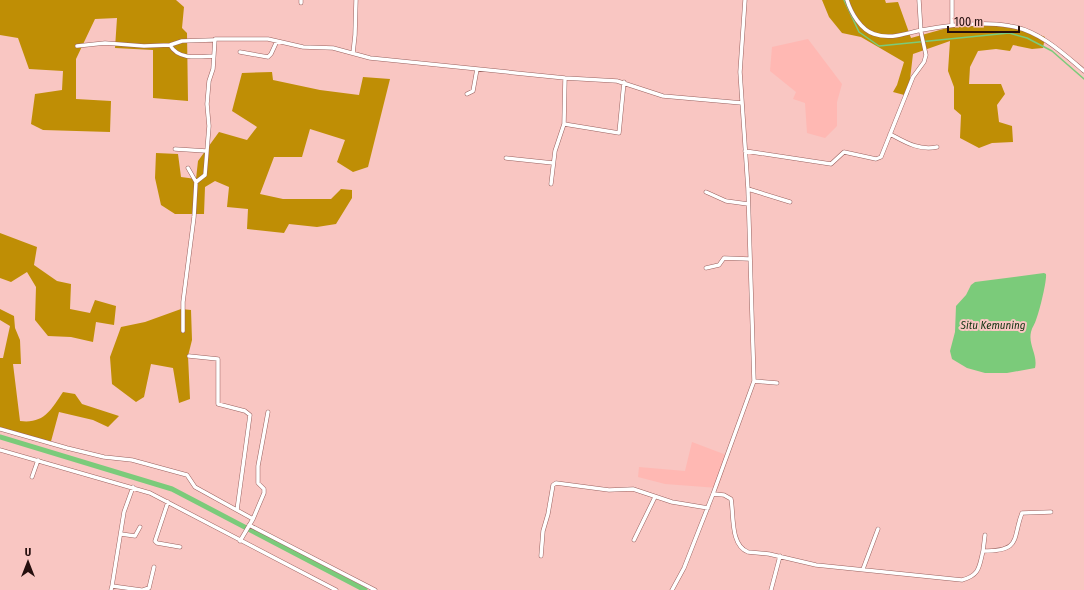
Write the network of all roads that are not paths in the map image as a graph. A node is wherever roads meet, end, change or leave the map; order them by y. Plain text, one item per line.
1 (356, 0) edge
2 (745, 0) edge
3 (847, 0) edge
4 (919, 0) edge
5 (952, 0) edge
6 (952, 26) junction
7 (921, 31) junction
8 (213, 40) junction
9 (277, 41) junction
10 (170, 45) junction
11 (77, 46) dead end
12 (240, 52) dead end
13 (353, 53) junction
14 (213, 56) junction
15 (477, 69) junction
16 (1084, 71) edge
17 (565, 78) junction
18 (624, 82) junction
19 (467, 94) dead end
20 (742, 103) junction
21 (564, 124) junction
22 (890, 134) junction
23 (936, 147) dead end
24 (175, 149) dead end
25 (206, 150) junction
26 (746, 151) junction
27 (506, 158) dead end
28 (554, 163) junction
29 (188, 168) dead end
30 (196, 182) junction
31 (551, 184) dead end
32 (748, 189) junction
33 (706, 192) dead end
34 (790, 202) dead end
35 (748, 204) junction
36 (749, 259) junction
37 (706, 268) dead end
38 (183, 331) dead end
39 (189, 356) dead end
40 (754, 381) junction
41 (777, 383) dead end
42 (268, 412) dead end
43 (0, 429) edge
44 (0, 451) edge
45 (38, 460) junction
46 (32, 477) dead end
47 (133, 487) junction
48 (713, 494) junction
49 (655, 497) junction
50 (168, 502) junction
51 (708, 508) junction
52 (237, 510) junction
53 (1051, 512) dead end
54 (253, 519) junction
55 (249, 526) junction
56 (140, 527) dead end
57 (878, 529) dead end
58 (121, 534) junction
59 (985, 535) dead end
60 (634, 540) dead end
61 (240, 541) junction
62 (180, 547) dead end
63 (983, 551) junction
64 (541, 556) dead end
65 (780, 556) junction
66 (154, 567) dead end
67 (864, 569) junction
68 (112, 588) edge
69 (142, 590) edge
70 (336, 590) edge
71 (375, 590) edge
72 (672, 590) edge
73 (771, 590) edge

1 - 13 street
2 - 20 street
3 - 7 street
4 - 7 street
5 - 6 street
6 - 7 street
6 - 16 street
7 - 22 street
8 - 9 street
8 - 10 street
8 - 14 street
9 - 12 street
9 - 13 street
10 - 11 street
10 - 14 street
13 - 15 street
14 - 25 street
15 - 17 street
15 - 19 street
17 - 18 street
17 - 21 street
18 - 20 street
18 - 21 street
20 - 26 street
21 - 28 street
22 - 23 street
22 - 26 street
24 - 25 street
25 - 30 street
26 - 32 street
27 - 28 street
28 - 31 street
29 - 30 street
30 - 38 street
32 - 34 street
32 - 35 street
33 - 35 street
35 - 36 street
36 - 37 street
36 - 40 street
39 - 52 street
40 - 41 street
40 - 48 street
42 - 54 street
43 - 52 street
44 - 45 street
45 - 46 street
45 - 47 street
47 - 50 street
47 - 58 street
48 - 51 street
48 - 65 street
49 - 51 street
49 - 60 street
49 - 64 street
50 - 61 street
50 - 62 street
51 - 72 street
52 - 54 street
53 - 63 street
54 - 55 street
55 - 61 street
55 - 71 street
56 - 58 street
57 - 67 street
58 - 68 street
59 - 63 street
61 - 70 street
63 - 67 street
65 - 67 street
65 - 73 street
66 - 69 street
68 - 69 street

